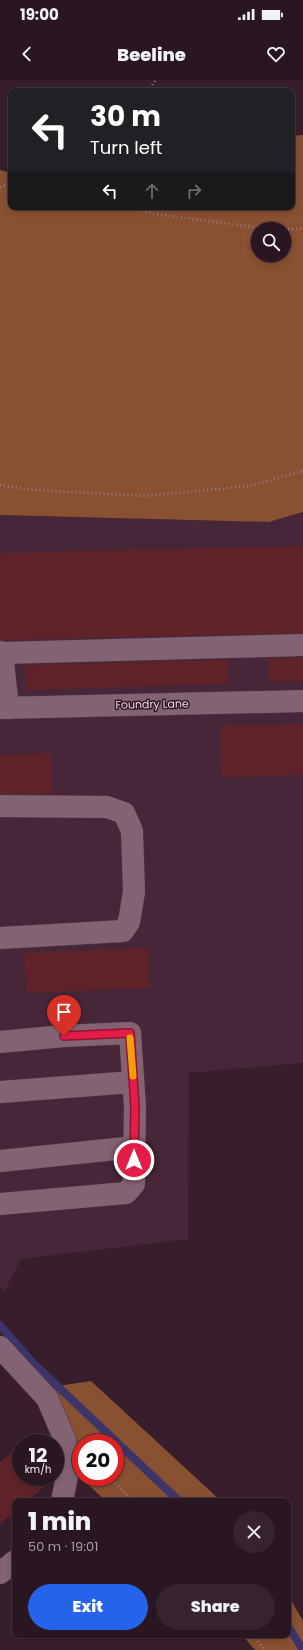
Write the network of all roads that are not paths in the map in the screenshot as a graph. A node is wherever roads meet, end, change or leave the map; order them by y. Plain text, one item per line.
1 (303, 645) edge
2 (1, 653) edge
3 (303, 701) edge
4 (4, 708) edge
5 (0, 806) edge
6 (0, 938) edge
7 (0, 1042) edge
8 (133, 1082) junction
9 (0, 1092) edge
10 (135, 1147) junction
11 (0, 1161) edge
12 (0, 1204) edge
13 (0, 1346) edge
14 (63, 1498) edge
15 (12, 1563) edge
16 (0, 1573) edge

1 - 2 street
2 - 4 street
3 - 4 street, Foundry Lane
5 - 6 street
7 - 8 street
8 - 9 street
8 - 10 street
10 - 11 street
10 - 12 street
13 - 14 street
15 - 16 street

